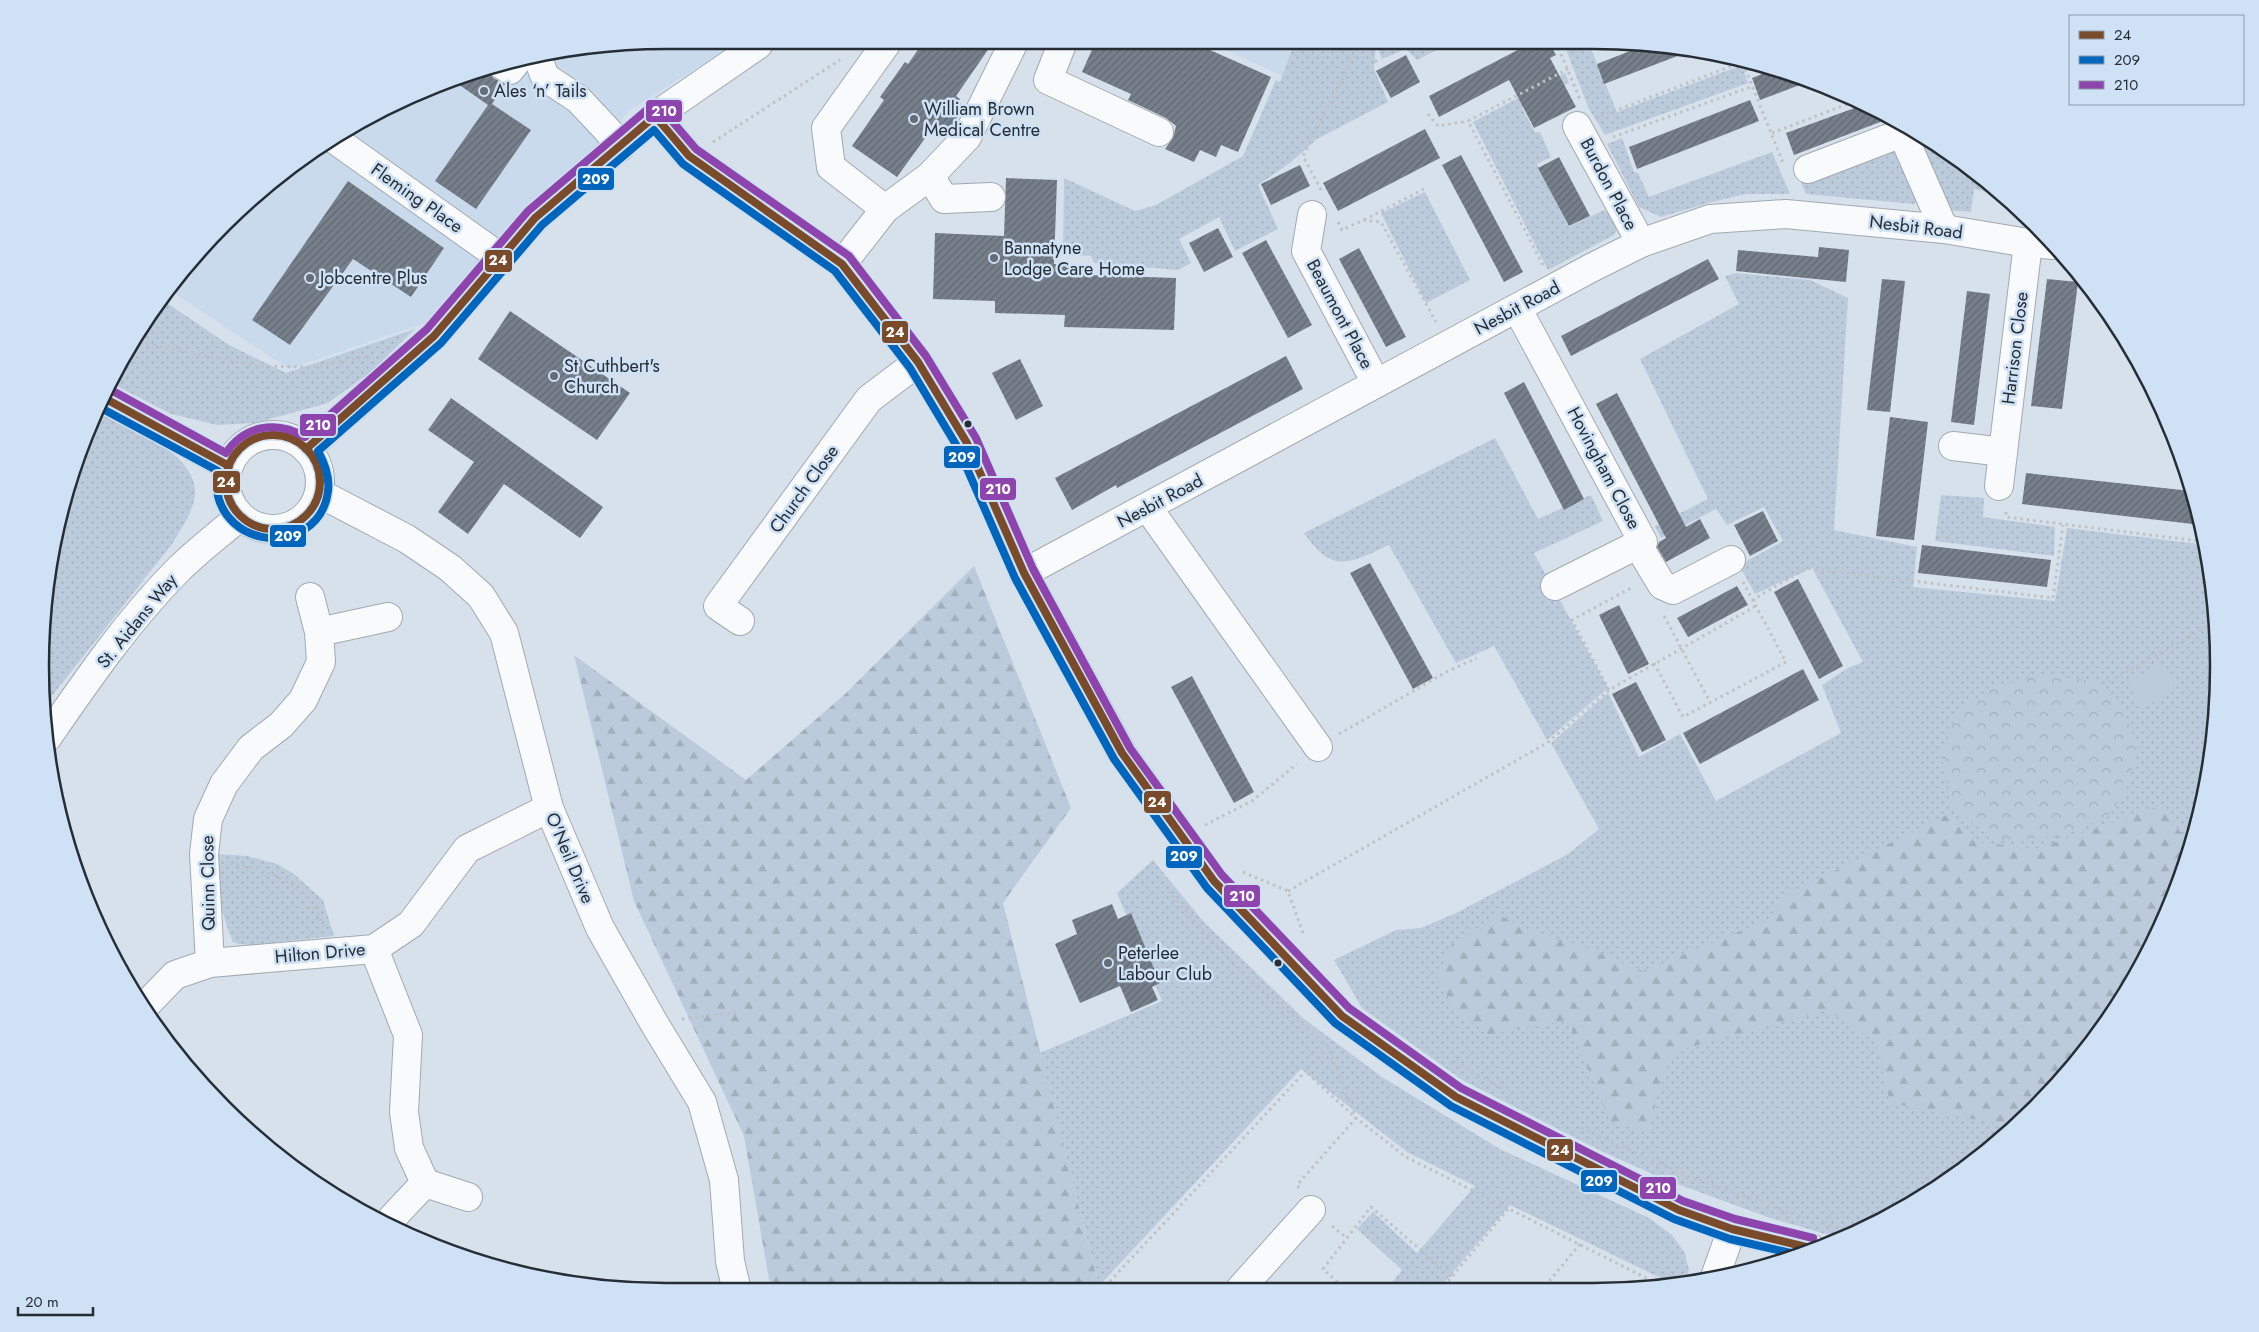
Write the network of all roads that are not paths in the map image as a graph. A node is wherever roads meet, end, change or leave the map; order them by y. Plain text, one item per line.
1 (752, 49) edge
2 (882, 49) edge
3 (1011, 49) edge
4 (1060, 49) edge
5 (539, 62) edge
6 (655, 116) junction
7 (1585, 131) road end
8 (1159, 132) dead end
9 (339, 143) edge
10 (619, 148) junction
11 (1797, 169) road end
12 (930, 176) junction
13 (991, 197) dead end
14 (885, 209) junction
15 (1324, 209) road end
16 (1944, 228) junction
17 (1641, 243) junction
18 (2040, 244) edge
19 (501, 258) junction
20 (842, 264) junction
21 (1517, 308) junction
22 (918, 362) junction
23 (1376, 383) junction
24 (109, 401) edge
25 (1953, 446) dead end
26 (306, 449) junction
27 (2003, 452) junction
28 (229, 466) junction
29 (1998, 486) road end
30 (319, 493) junction
31 (1148, 508) junction
32 (240, 516) junction
33 (1638, 545) junction
34 (1731, 560) road end
35 (1024, 573) junction
36 (1555, 586) dead end
37 (310, 597) dead end
38 (388, 617) dead end
39 (740, 621) dead end
40 (319, 632) junction
41 (52, 731) edge
42 (1318, 747) dead end
43 (549, 808) junction
44 (374, 949) junction
45 (210, 963) junction
46 (149, 1002) edge
47 (425, 1183) junction
48 (468, 1197) dead end
49 (1312, 1210) road end
50 (393, 1217) dead end
51 (1732, 1229) junction
52 (1802, 1246) edge
53 (1717, 1270) edge
54 (735, 1283) edge
55 (1246, 1283) edge

1 - 6 street
2 - 14 street
3 - 12 street
4 - 8 street
5 - 10 street
6 - 10 street
6 - 20 street
7 - 17 street, Burdon Place
9 - 19 street, Fleming Place
10 - 19 street
11 - 16 street
12 - 13 street
12 - 14 street
14 - 20 street
15 - 23 street, Beaumont Place
16 - 17 street, Nesbit Road
16 - 18 street, Nesbit Road
17 - 21 street, Nesbit Road
18 - 27 street, Harrison Close
19 - 26 street
20 - 22 street
21 - 23 street, Nesbit Road
21 - 33 street, Hovingham Close
22 - 35 street
22 - 39 street, Church Close
23 - 31 street, Nesbit Road
24 - 28 street
25 - 27 street
26 - 28 street
26 - 30 street
27 - 29 street, Harrison Close
28 - 32 street
30 - 32 street
30 - 43 street, O'Neil Drive
31 - 35 street, Nesbit Road
31 - 42 street
32 - 41 street, St. Aidans Way
33 - 34 street
33 - 36 street, Hovingham Close
35 - 51 street
37 - 40 street, Quinn Close
38 - 40 street
40 - 45 street, Quinn Close
43 - 44 street, Hilton Drive
43 - 54 street, O'Neil Drive
44 - 45 street, Hilton Drive
44 - 47 street
45 - 46 street, Hilton Drive
47 - 48 street
47 - 50 street
49 - 55 street
51 - 52 street
51 - 53 street

